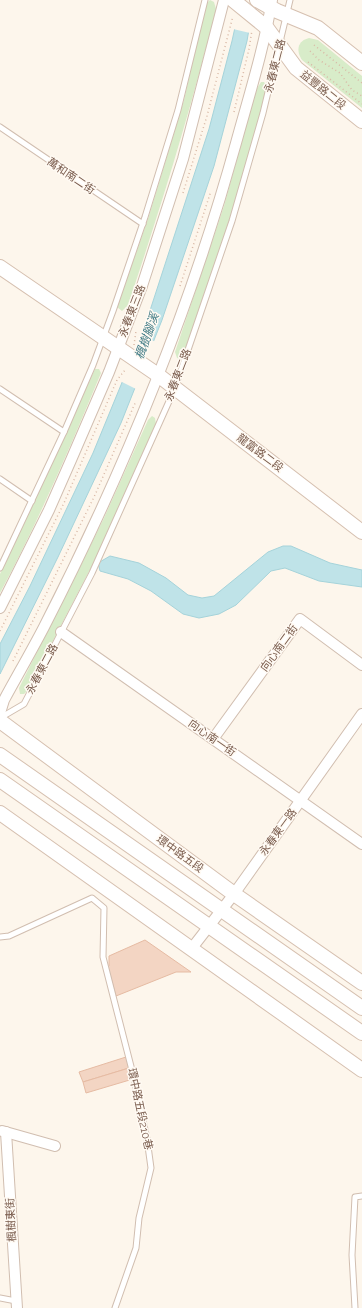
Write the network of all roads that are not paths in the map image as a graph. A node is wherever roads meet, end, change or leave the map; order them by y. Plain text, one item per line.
1 (205, 0) edge
2 (224, 0) edge
3 (233, 0) edge
4 (290, 0) edge
5 (265, 3) edge
6 (287, 14) junction
7 (259, 24) junction
8 (280, 44) junction
9 (362, 63) edge
10 (362, 121) edge
11 (0, 127) edge
12 (143, 224) junction
13 (0, 267) edge
14 (103, 336) junction
15 (118, 347) junction
16 (158, 375) junction
17 (175, 388) junction
18 (0, 389) edge
19 (64, 432) junction
20 (0, 479) edge
21 (32, 501) junction
22 (362, 532) edge
23 (0, 568) edge
24 (0, 608) edge
25 (62, 632) junction
26 (362, 665) edge
27 (0, 713) edge
28 (362, 714) edge
29 (0, 719) edge
30 (214, 740) junction
31 (0, 755) edge
32 (0, 780) edge
33 (300, 801) junction
34 (0, 813) edge
35 (362, 844) edge
36 (234, 894) junction
37 (222, 910) junction
38 (209, 928) junction
39 (0, 937) edge
40 (192, 948) junction
41 (362, 983) edge
42 (362, 1008) edge
43 (362, 1033) edge
44 (362, 1070) edge
45 (3, 1131) edge
46 (55, 1146) dead end
47 (362, 1196) edge
48 (0, 1298) edge
49 (16, 1305) edge
50 (115, 1308) edge
51 (356, 1308) edge

1 - 12 lane, 永春東三路
2 - 15 street, 永春東三路
3 - 7 street, 益豐路二段
4 - 6 lane, 永春東二路
5 - 6 street
5 - 7 street, 永春東二路
6 - 8 lane, 永春東二路
6 - 9 street
7 - 8 street, 益豐路二段
7 - 16 street, 永春東二路
8 - 10 street, 益豐路二段
8 - 17 lane, 永春東二路
11 - 12 lane, 萬和南二街
12 - 14 lane, 永春東三路
13 - 14 street
14 - 15 street
14 - 19 lane, 永春東三路
15 - 16 street, 龍富路二段
15 - 24 street, 永春東三路
16 - 17 street, 龍富路二段
16 - 27 street, 永春東二路
17 - 22 street, 龍富路二段
17 - 25 lane, 永春東二路
18 - 19 lane
19 - 21 lane, 永春東三路
20 - 21 lane
21 - 23 lane, 永春東三路
25 - 29 lane, 永春東二路
25 - 30 street, 向心南一街
26 - 30 street, 向心南二街
28 - 33 street, 永春東一路
29 - 36 street, 環中路五段
30 - 33 street, 向心南一街
31 - 37 street, 環中路五段
32 - 38 street
33 - 35 street, 向心南一街
33 - 36 street, 永春東一路
34 - 40 street
36 - 37 street, 永春東一路
36 - 41 street, 環中路五段
37 - 38 street, 永春東一路
37 - 42 street, 環中路五段
38 - 40 street, 永春東一路
38 - 43 street
39 - 50 lane, 環中路五段210巷
40 - 44 street
45 - 46 street
45 - 49 street, 楓樹東街
47 - 51 lane
48 - 49 lane

